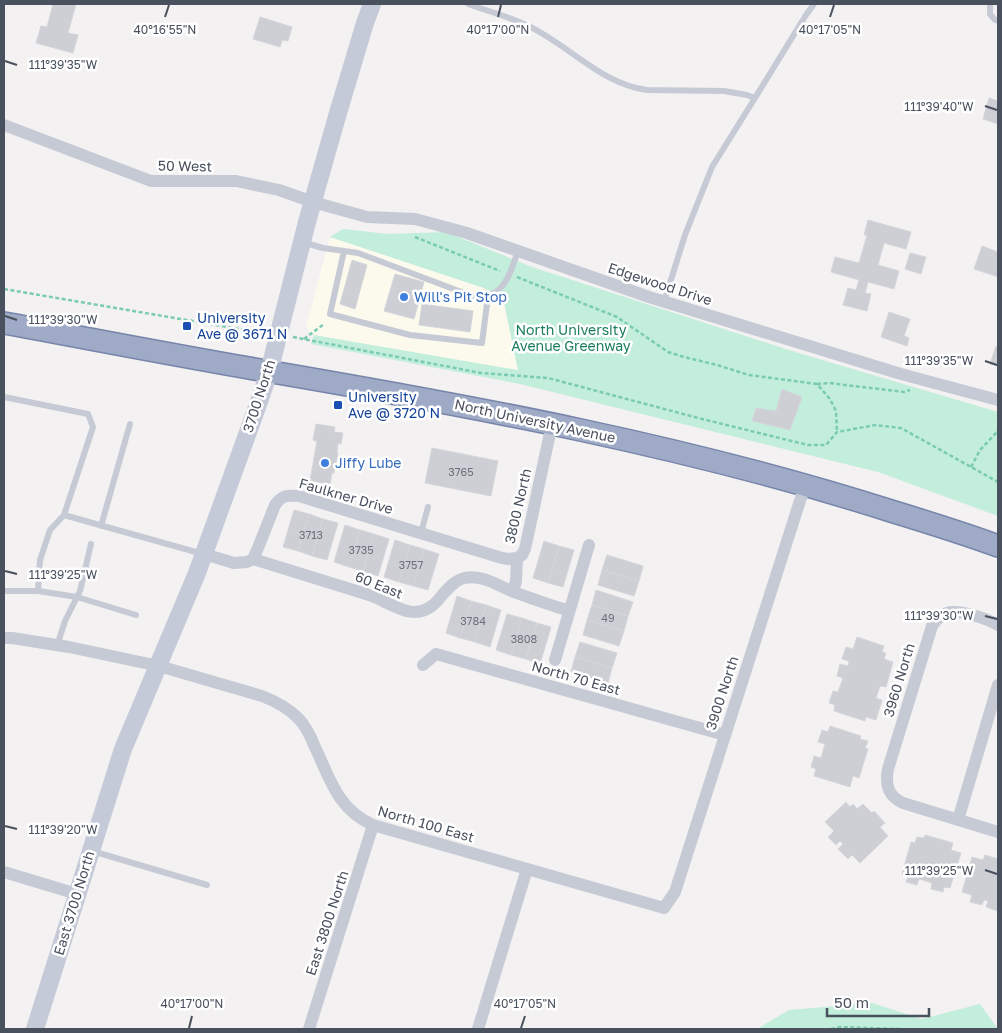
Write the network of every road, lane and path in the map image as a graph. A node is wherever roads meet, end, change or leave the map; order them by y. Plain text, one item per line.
1 (372, 4) edge
2 (468, 4) edge
3 (814, 4) edge
4 (990, 4) edge
5 (998, 21) edge
6 (755, 98) junction
7 (4, 124) edge
8 (313, 202) junction
9 (302, 242) junction
10 (344, 251) junction
11 (518, 251) junction
12 (4, 289) edge
13 (488, 296) junction
14 (664, 302) junction
15 (617, 317) dead end
16 (4, 323) edge
17 (324, 324) dead end
18 (278, 335) junction
19 (304, 338) junction
20 (268, 372) junction
21 (818, 384) junction
22 (916, 388) dead end
23 (4, 397) edge
24 (998, 400) edge
25 (130, 424) dead end
26 (552, 424) junction
27 (998, 429) edge
28 (836, 432) junction
29 (971, 466) junction
30 (998, 482) edge
31 (804, 485) junction
32 (428, 507) dead end
33 (64, 516) junction
34 (101, 526) junction
35 (421, 533) junction
36 (91, 544) dead end
37 (589, 545) dead end
38 (998, 546) edge
39 (204, 554) junction
40 (517, 558) junction
41 (253, 559) junction
42 (4, 591) edge
43 (38, 591) junction
44 (513, 592) junction
45 (78, 597) junction
46 (569, 611) junction
47 (136, 615) dead end
48 (998, 625) edge
49 (4, 638) edge
50 (57, 646) junction
51 (554, 660) dead end
52 (159, 666) junction
53 (423, 666) dead end
54 (998, 685) edge
55 (725, 735) junction
56 (958, 820) junction
57 (373, 825) junction
58 (998, 832) edge
59 (91, 850) junction
60 (527, 869) junction
61 (4, 872) edge
62 (207, 884) dead end
63 (77, 894) junction
64 (664, 908) joint
65 (35, 1029) edge
66 (309, 1029) edge
67 (478, 1029) edge
68 (831, 1029) edge
69 (900, 1029) edge

1 - 8 main road, 3700 North
2 - 6 lane
3 - 6 lane
4 - 5 lane
6 - 14 lane
7 - 8 street, 50 West
8 - 9 main road, 3700 North
8 - 11 street, Edgewood Drive
9 - 10 lane
9 - 18 main road, 3700 North
10 - 13 lane
10 - 13 lane
11 - 13 lane
11 - 14 street, Edgewood Drive
12 - 18 path
14 - 24 street, Edgewood Drive
15 - 21 path
16 - 20 highway, North University Avenue
17 - 19 path
18 - 19 path
18 - 20 main road, 3700 North
19 - 28 path
20 - 26 highway, North University Avenue
20 - 39 main road, 3700 North
21 - 22 path
21 - 28 path
23 - 33 lane
25 - 34 lane
26 - 31 highway, North University Avenue
26 - 40 street, 3800 North
27 - 29 path
28 - 29 path
29 - 30 path
31 - 38 highway, North University Avenue
31 - 55 street, 3900 North
32 - 35 lane
33 - 34 lane
33 - 43 lane
34 - 39 lane
35 - 40 street, Faulkner Drive
35 - 41 street, Faulkner Drive
36 - 45 lane
37 - 46 street
39 - 41 street
39 - 52 main road, 3700 North
40 - 44 street, 3800 North
41 - 44 street, 60 East
42 - 43 lane
43 - 45 lane
44 - 46 street, 60 East
45 - 47 lane
45 - 50 lane
46 - 51 street
48 - 56 street, 3960 North
49 - 50 street, North 100 East
50 - 52 street, North 100 East
52 - 57 street, North 100 East
52 - 59 main road, East 3700 North
53 - 55 street, North 70 East
54 - 56 street
55 - 64 street, 3900 North
56 - 58 street
57 - 60 street, North 100 East
57 - 66 street, East 3800 North
59 - 62 lane
59 - 63 main road, East 3700 North
60 - 64 street, North 100 East
60 - 67 street
61 - 63 street
63 - 65 main road, East 3700 North
68 - 69 path

